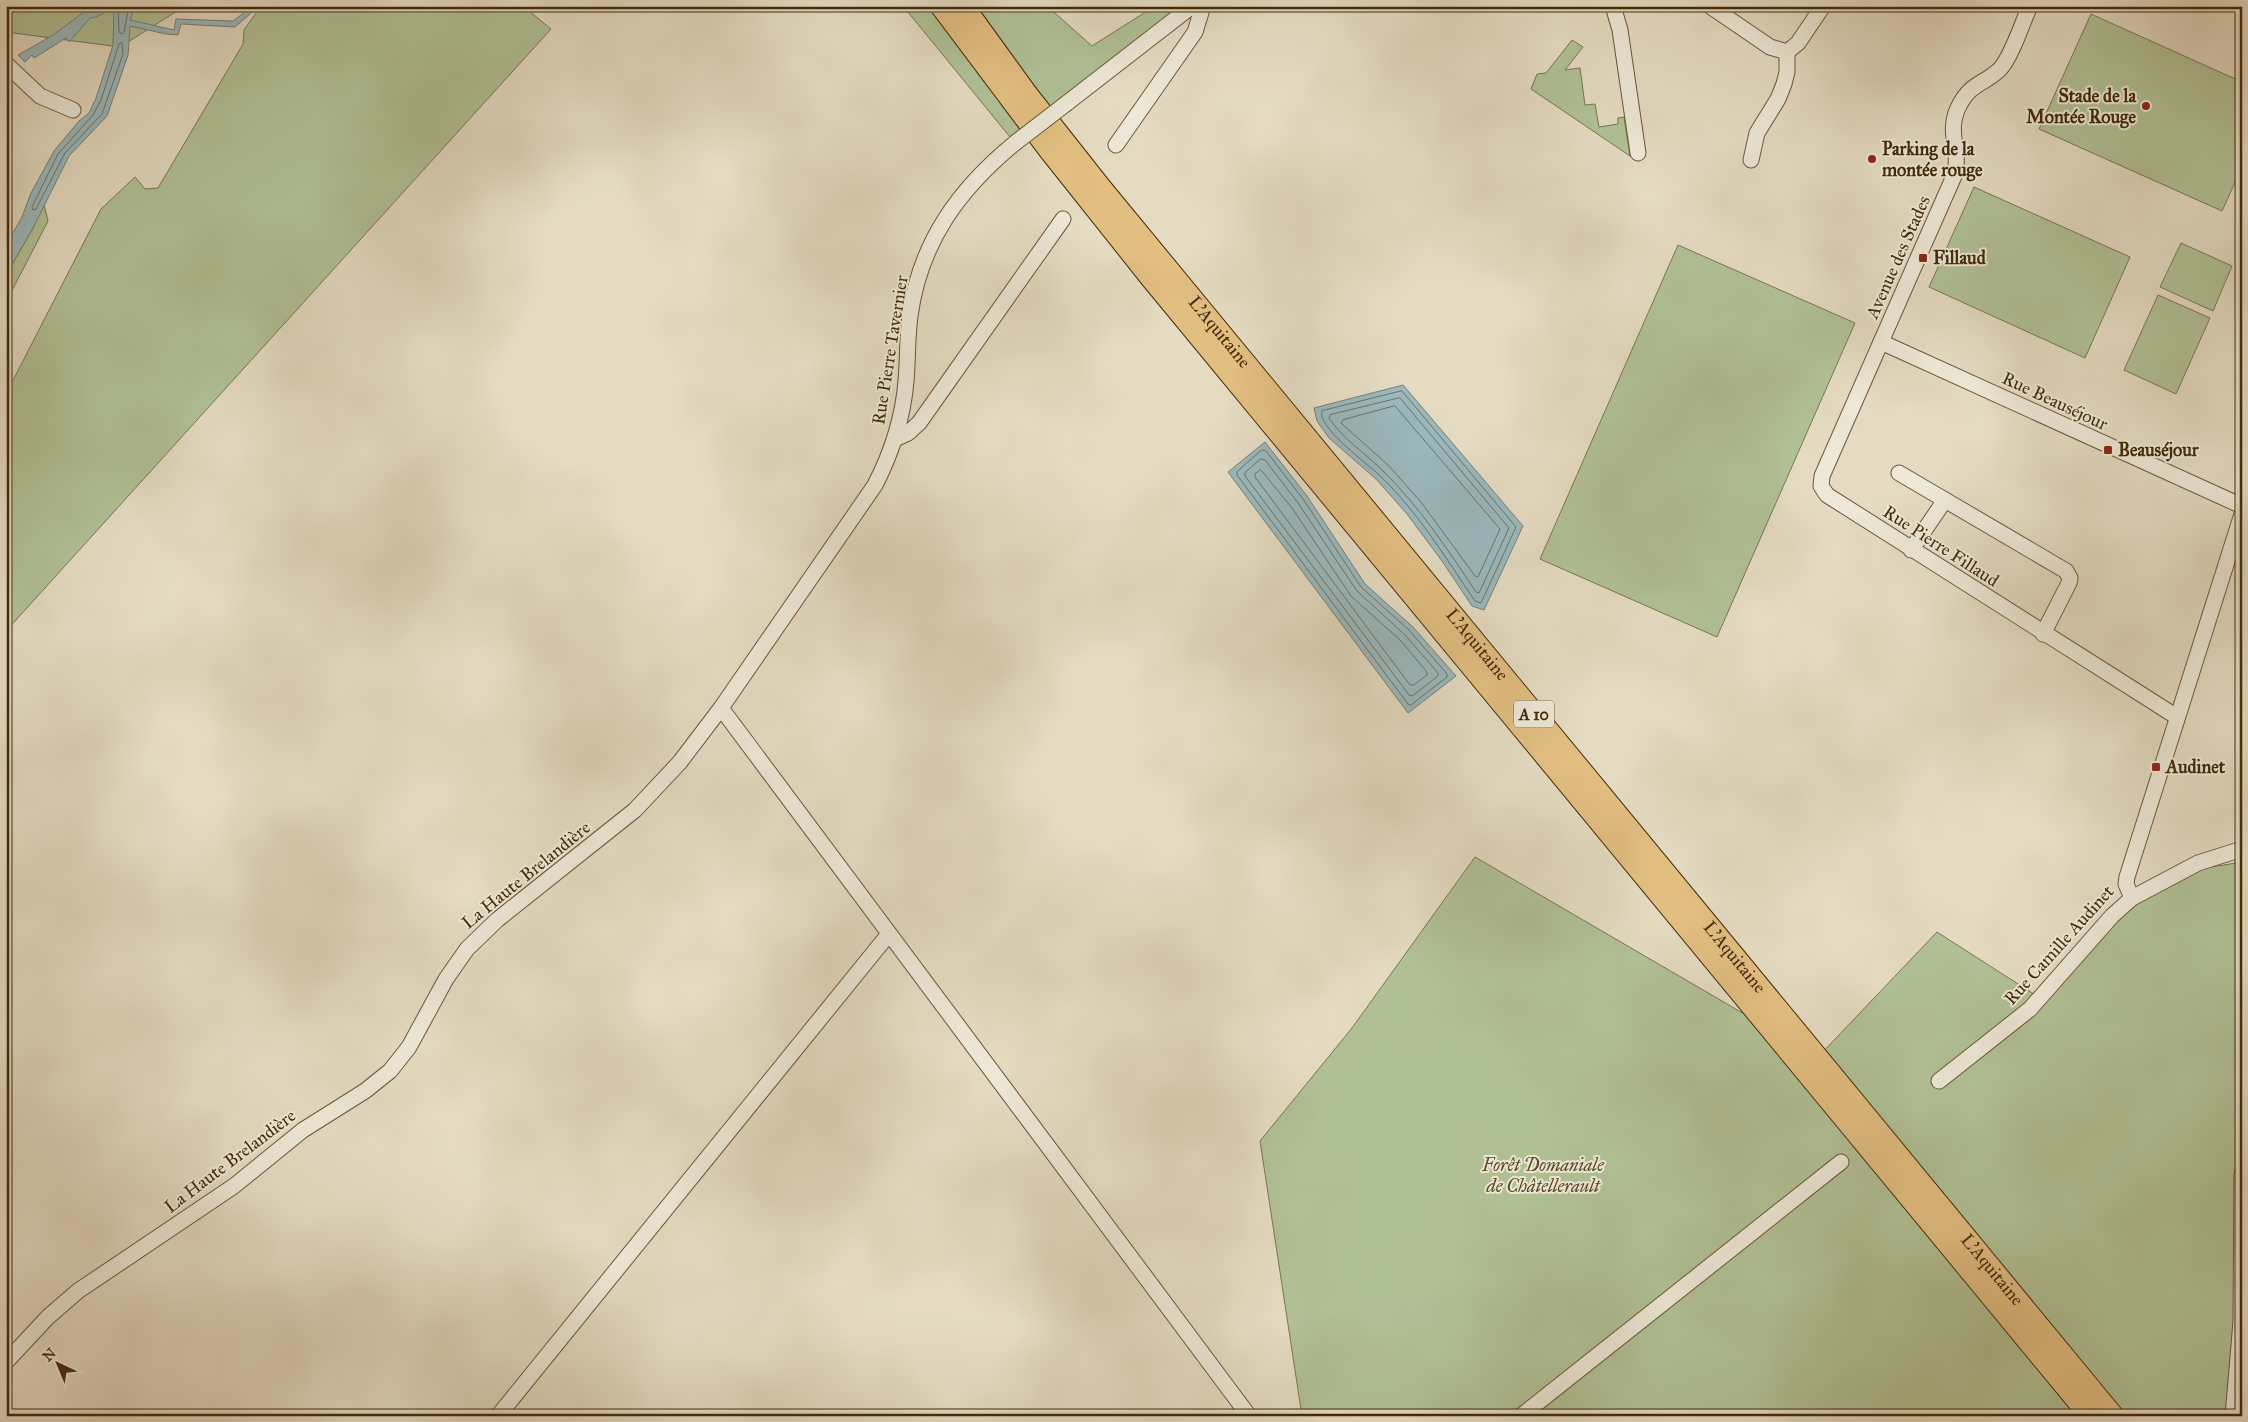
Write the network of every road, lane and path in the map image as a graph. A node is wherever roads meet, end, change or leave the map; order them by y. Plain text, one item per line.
1 (940, 6) edge
2 (963, 6) edge
3 (1192, 6) edge
4 (1202, 6) edge
5 (1710, 6) edge
6 (1823, 6) edge
7 (2030, 6) edge
8 (1618, 7) edge
9 (1787, 52) junction
10 (6, 64) edge
11 (73, 110) dead end
12 (1116, 145) dead end
13 (1638, 153) dead end
14 (1751, 160) dead end
15 (1063, 219) dead end
16 (1881, 342) junction
17 (895, 439) junction
18 (1898, 473) dead end
19 (1945, 500) junction
20 (2242, 506) edge
21 (2242, 514) edge
22 (1912, 550) junction
23 (2043, 634) junction
24 (721, 708) junction
25 (2177, 717) junction
26 (2242, 849) edge
27 (2132, 898) junction
28 (888, 934) junction
29 (1938, 1081) dead end
30 (1841, 1162) dead end
31 (2242, 1175) edge
32 (6, 1362) edge
33 (498, 1416) edge
34 (1249, 1416) edge
35 (1521, 1416) edge
36 (2090, 1416) edge
37 (2113, 1416) edge
38 (2233, 1416) edge

1 - 36 highway, L'Aquitaine / A 10
2 - 37 highway, L'Aquitaine / A 10
3 - 17 street, Rue Pierre Tavernier, bridge
4 - 12 street
5 - 9 street
6 - 9 street
7 - 16 street, Avenue des Stades
8 - 13 street
9 - 14 street
10 - 11 street
15 - 17 street
16 - 20 street, Rue Beauséjour
16 - 22 street, Rue Pierre Fillaud
17 - 24 street, Rue Pierre Tavernier
18 - 19 street
19 - 22 street
19 - 23 street
21 - 25 street, Rue Camille Audinet
22 - 23 street, Rue Pierre Fillaud
23 - 25 street, Rue Pierre Fillaud
24 - 28 street
24 - 32 street, La Haute Brelandière
25 - 27 street, Rue Camille Audinet
26 - 27 street
27 - 29 street, Rue Camille Audinet
28 - 33 street
28 - 34 street
30 - 35 street
31 - 38 street

